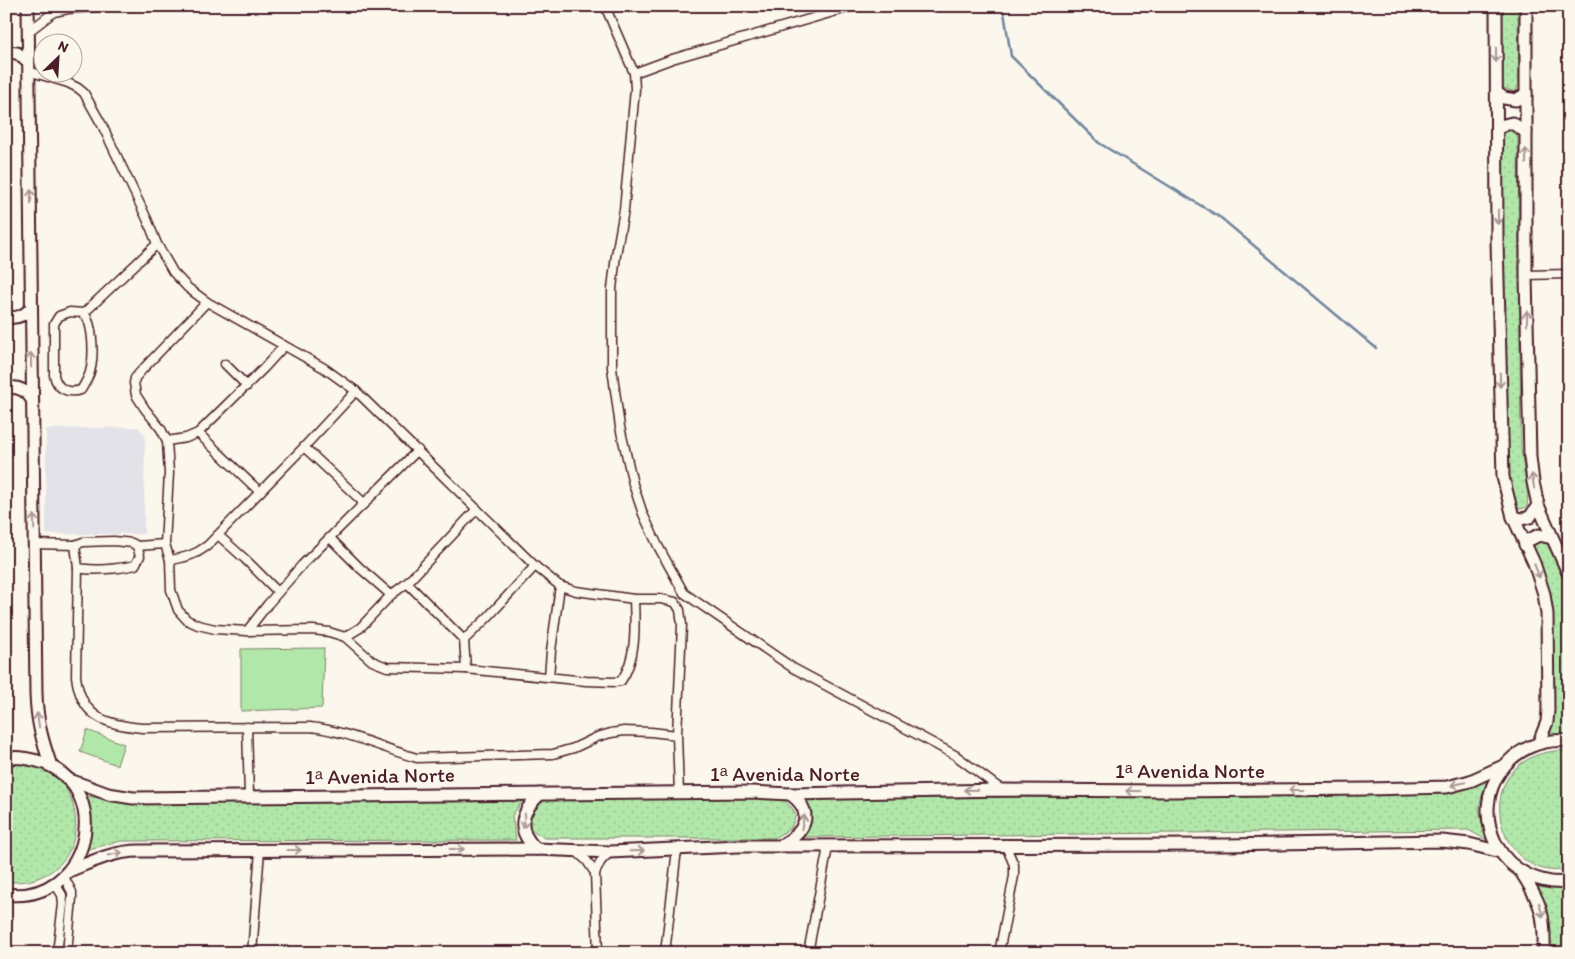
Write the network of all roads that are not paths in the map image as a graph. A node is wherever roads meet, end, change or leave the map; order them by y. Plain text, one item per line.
1 (28, 6) edge
2 (111, 6) edge
3 (605, 6) edge
4 (854, 6) edge
5 (1496, 6) edge
6 (1526, 6) edge
7 (28, 32) junction
8 (6, 52) edge
9 (28, 66) junction
10 (634, 73) junction
11 (1496, 93) junction
12 (1526, 94) junction
13 (1497, 129) junction
14 (1526, 132) junction
15 (157, 244) junction
16 (1569, 274) edge
17 (1526, 275) junction
18 (207, 302) junction
19 (31, 308) junction
20 (84, 313) junction
21 (6, 317) edge
22 (284, 346) junction
23 (225, 364) dead end
24 (247, 386) junction
25 (6, 388) edge
26 (356, 391) junction
27 (32, 400) junction
28 (198, 433) junction
29 (167, 441) junction
30 (304, 447) junction
31 (418, 450) junction
32 (260, 492) junction
33 (365, 504) junction
34 (1538, 505) junction
35 (477, 509) junction
36 (1513, 517) junction
37 (218, 535) junction
38 (1552, 538) junction
39 (331, 539) junction
40 (34, 544) junction
41 (166, 544) junction
42 (75, 545) junction
43 (1525, 545) junction
44 (137, 546) junction
45 (170, 560) junction
46 (535, 566) junction
47 (78, 568) junction
48 (1569, 575) edge
49 (407, 583) junction
50 (560, 586) junction
51 (278, 592) junction
52 (684, 592) junction
53 (391, 595) junction
54 (634, 599) junction
55 (675, 602) junction
56 (247, 631) junction
57 (345, 637) junction
58 (464, 640) junction
59 (466, 669) junction
60 (549, 677) junction
61 (246, 727) junction
62 (677, 735) junction
63 (1569, 741) edge
64 (1539, 742) junction
65 (6, 758) edge
66 (51, 766) junction
67 (1503, 766) junction
68 (66, 779) junction
69 (1002, 790) junction
70 (679, 793) junction
71 (540, 794) junction
72 (790, 794) junction
73 (249, 796) junction
74 (1005, 844) junction
75 (781, 846) junction
76 (828, 846) junction
77 (536, 848) junction
78 (677, 849) junction
79 (260, 850) junction
80 (576, 851) junction
81 (610, 852) junction
82 (1500, 852) junction
83 (1521, 872) junction
84 (595, 873) junction
85 (67, 874) junction
86 (1569, 882) edge
87 (55, 884) junction
88 (6, 894) edge
89 (57, 953) edge
90 (66, 953) edge
91 (252, 953) edge
92 (598, 953) edge
93 (666, 953) edge
94 (808, 953) edge
95 (999, 953) edge
96 (1544, 953) edge

1 - 7 main road
2 - 7 street
3 - 10 street
4 - 10 street
5 -> 11 main road
6 - 12 main road
7 - 9 main road
8 - 9 main road
9 - 15 street
19 -> 9 main road
10 - 52 street
11 - 12 main road
11 - 13 main road
12 - 14 main road
13 - 14 main road
13 -> 36 main road
17 -> 14 main road
15 - 18 street
15 - 20 street
16 - 17 street
34 -> 17 main road
18 - 22 street
18 - 29 street
19 - 21 main road
27 -> 19 main road
20 - 20 street
22 - 24 street
22 - 26 street
23 - 24 street
24 - 28 street
25 - 27 main road
26 - 30 street
26 - 31 street
40 -> 27 main road
28 - 29 street
28 - 32 street
29 - 41 street
30 - 32 street
30 - 33 street
31 - 33 street
31 - 35 street
32 - 37 street
33 - 39 street
34 - 36 main road
34 - 38 main road
35 - 46 street
35 - 49 street
36 - 43 main road
37 - 45 street
37 - 51 street
38 - 43 main road
38 - 48 main road
39 - 51 street
39 - 53 street
40 - 42 street
66 -> 40 main road
41 - 44 street
41 - 45 street
42 - 44 street
42 - 47 street
43 -> 64 main road
44 - 47 street
45 - 56 street
46 - 50 street
46 - 58 street
47 - 61 street
49 - 53 street
49 - 58 street
50 - 54 street
50 - 60 street
51 - 56 street
52 - 55 street
52 - 69 street
53 - 57 street
54 - 55 street
54 - 60 street
55 - 62 street
56 - 57 street
57 - 59 street
58 - 59 street
59 - 60 street
61 - 62 street
61 - 73 street
62 - 70 street
63 - 64 main road
64 - 67 main road
65 - 66 main road
66 - 68 main road
67 -> 69 main road, 1ᵃ Avenida Norte
67 - 82 main road
68 - 73 main road, 1ᵃ Avenida Norte
68 - 85 main road
69 -> 72 main road, 1ᵃ Avenida Norte
70 - 71 main road, 1ᵃ Avenida Norte
70 - 72 main road, 1ᵃ Avenida Norte
71 - 73 main road, 1ᵃ Avenida Norte
71 -> 77 main road
75 -> 72 main road
74 - 76 main road
74 - 82 main road
74 - 95 street
75 - 76 main road
75 - 78 main road
76 - 94 street
79 -> 77 main road
77 - 80 main road
81 -> 78 main road
78 - 93 street
85 -> 79 main road
79 - 91 street
80 - 81 main road
80 - 84 street
81 - 84 street
82 - 83 main road
83 - 86 main road
83 -> 96 main road
84 - 92 street
85 - 87 main road
85 - 90 street
87 - 88 main road
87 - 89 street

